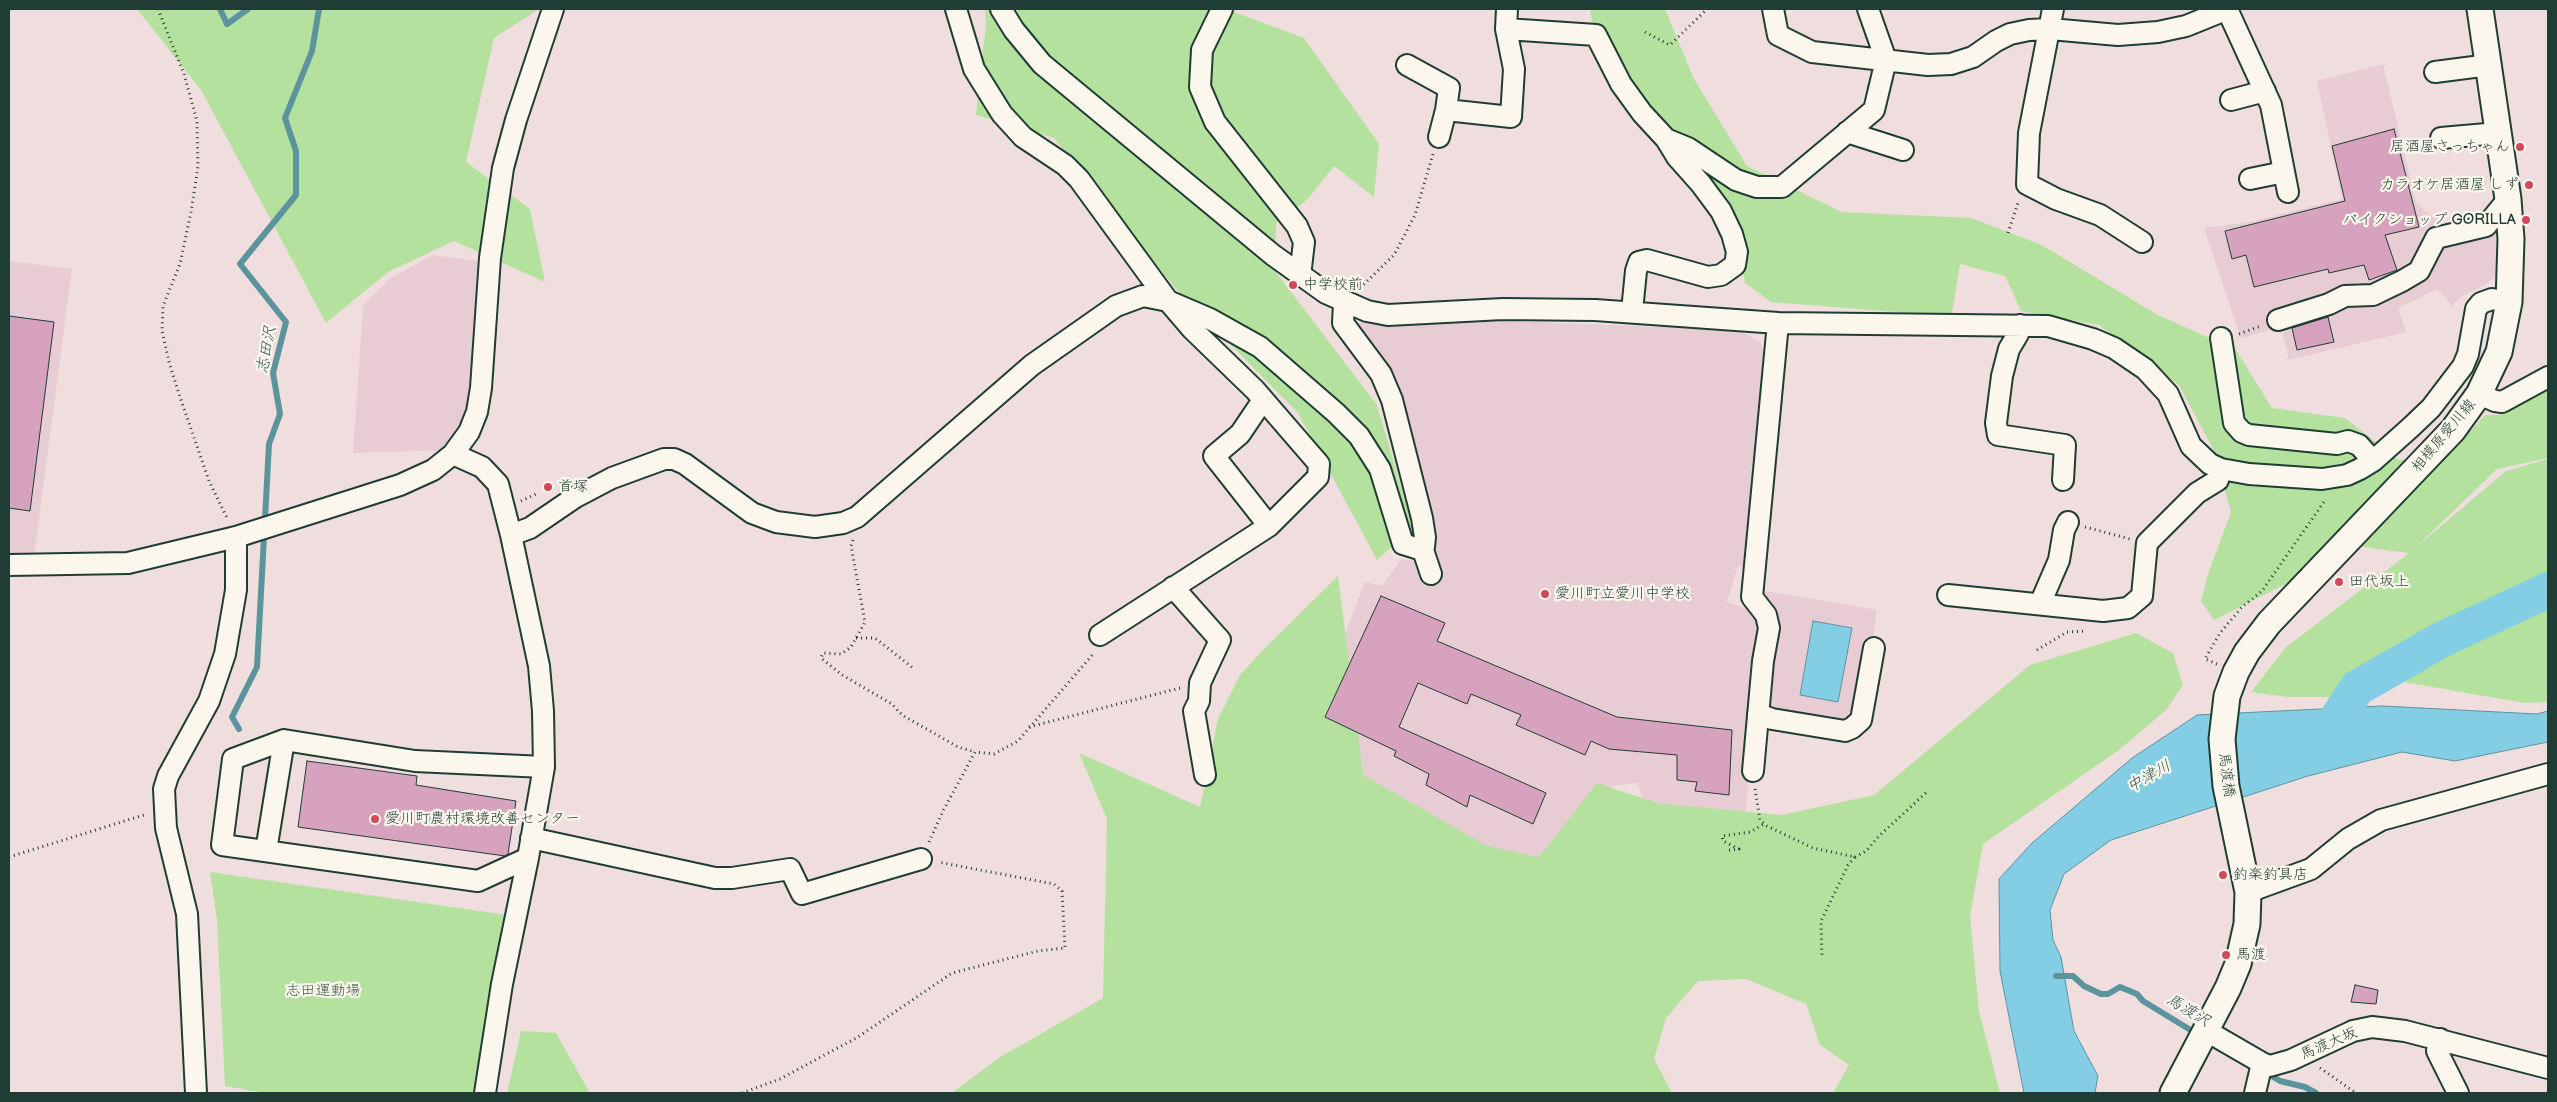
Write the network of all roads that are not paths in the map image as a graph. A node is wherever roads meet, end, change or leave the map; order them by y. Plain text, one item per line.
1 (553, 9) edge
2 (956, 9) edge
3 (1002, 9) edge
4 (1222, 9) edge
5 (1507, 9) edge
6 (1773, 9) edge
7 (1868, 9) edge
8 (2053, 9) edge
9 (2228, 9) edge
10 (2480, 9) edge
11 (1506, 29) junction
12 (2050, 29) junction
13 (1886, 60) junction
14 (2488, 65) junction
15 (1407, 66) dead end
16 (2435, 72) dead end
17 (2265, 91) junction
18 (2232, 100) dead end
19 (1446, 110) junction
20 (1847, 132) junction
21 (2498, 133) junction
22 (1439, 137) road end
23 (2441, 138) dead end
24 (1666, 140) junction
25 (1903, 150) dead end
26 (2284, 172) junction
27 (2250, 179) dead end
28 (2288, 192) dead end
29 (2508, 199) junction
30 (2142, 242) dead end
31 (1300, 276) junction
32 (1168, 301) junction
33 (2510, 302) junction
34 (1344, 303) junction
35 (1632, 312) junction
36 (2278, 320) road end
37 (1778, 323) junction
38 (2020, 325) junction
39 (2221, 338) road end
40 (2548, 377) edge
41 (2479, 394) junction
42 (1263, 400) junction
43 (453, 454) junction
44 (2372, 461) junction
45 (2221, 469) junction
46 (2063, 480) dead end
47 (2068, 522) road end
48 (1270, 526) junction
49 (244, 534) junction
50 (511, 535) junction
51 (1422, 548) junction
52 (9, 565) edge
53 (1431, 574) dead end
54 (1173, 587) junction
55 (1948, 596) dead end
56 (2040, 604) junction
57 (1100, 635) road end
58 (1874, 648) dead end
59 (2234, 678) joint
60 (1758, 714) junction
61 (284, 740) junction
62 (544, 767) junction
63 (1753, 771) road end
64 (2548, 774) edge
65 (1204, 776) dead end
66 (531, 838) junction
67 (266, 851) junction
68 (528, 858) junction
69 (921, 859) road end
70 (2248, 892) junction
71 (2205, 1030) junction
72 (2440, 1040) junction
73 (2262, 1063) junction
74 (2548, 1068) edge
75 (196, 1093) edge
76 (485, 1093) edge
77 (2173, 1093) edge
78 (2255, 1093) edge
79 (2458, 1093) edge

1 - 43 street
2 - 32 street
3 - 31 street
4 - 31 street
5 - 11 street
6 - 13 street
7 - 13 street
8 - 12 street
9 - 12 street
9 - 17 street
10 - 14 main road, 相模原愛川線
11 - 19 street
11 - 24 street
12 - 13 street
12 - 30 street
13 - 20 street
14 - 16 street
14 - 21 main road, 相模原愛川線
15 - 19 street
17 - 18 street
17 - 26 street
19 - 22 street
20 - 24 street
20 - 25 street
21 - 23 street
21 - 29 main road, 相模原愛川線
24 - 35 street
26 - 27 street
26 - 28 street
29 - 33 main road, 相模原愛川線
29 - 36 street
31 - 34 street
32 - 42 street
32 - 50 street
32 - 51 street
33 - 41 main road, 相模原愛川線
33 - 44 street
34 - 35 street
34 - 51 street
35 - 37 street
37 - 38 street
37 - 60 street
38 - 45 street
38 - 46 street
39 - 44 street
40 - 41 street
41 - 59 main road, 相模原愛川線
42 - 48 street
42 - 48 street
43 - 49 street
43 - 50 street
44 - 45 street
45 - 56 street
47 - 56 street
48 - 54 street
49 - 52 street
49 - 75 street
50 - 62 street
51 - 53 street
54 - 57 street
54 - 65 street
55 - 56 street
58 - 60 street
59 - 70 main road, 馬渡橋
60 - 63 street
61 - 62 street
61 - 67 street
61 - 67 street
62 - 66 street
64 - 70 street
66 - 68 street
66 - 69 street
67 - 68 street
68 - 76 street
70 - 71 main road
71 - 73 street
71 - 77 main road
72 - 73 street, 馬渡大坂
72 - 74 street, 馬渡大坂
72 - 79 street
73 - 78 street

